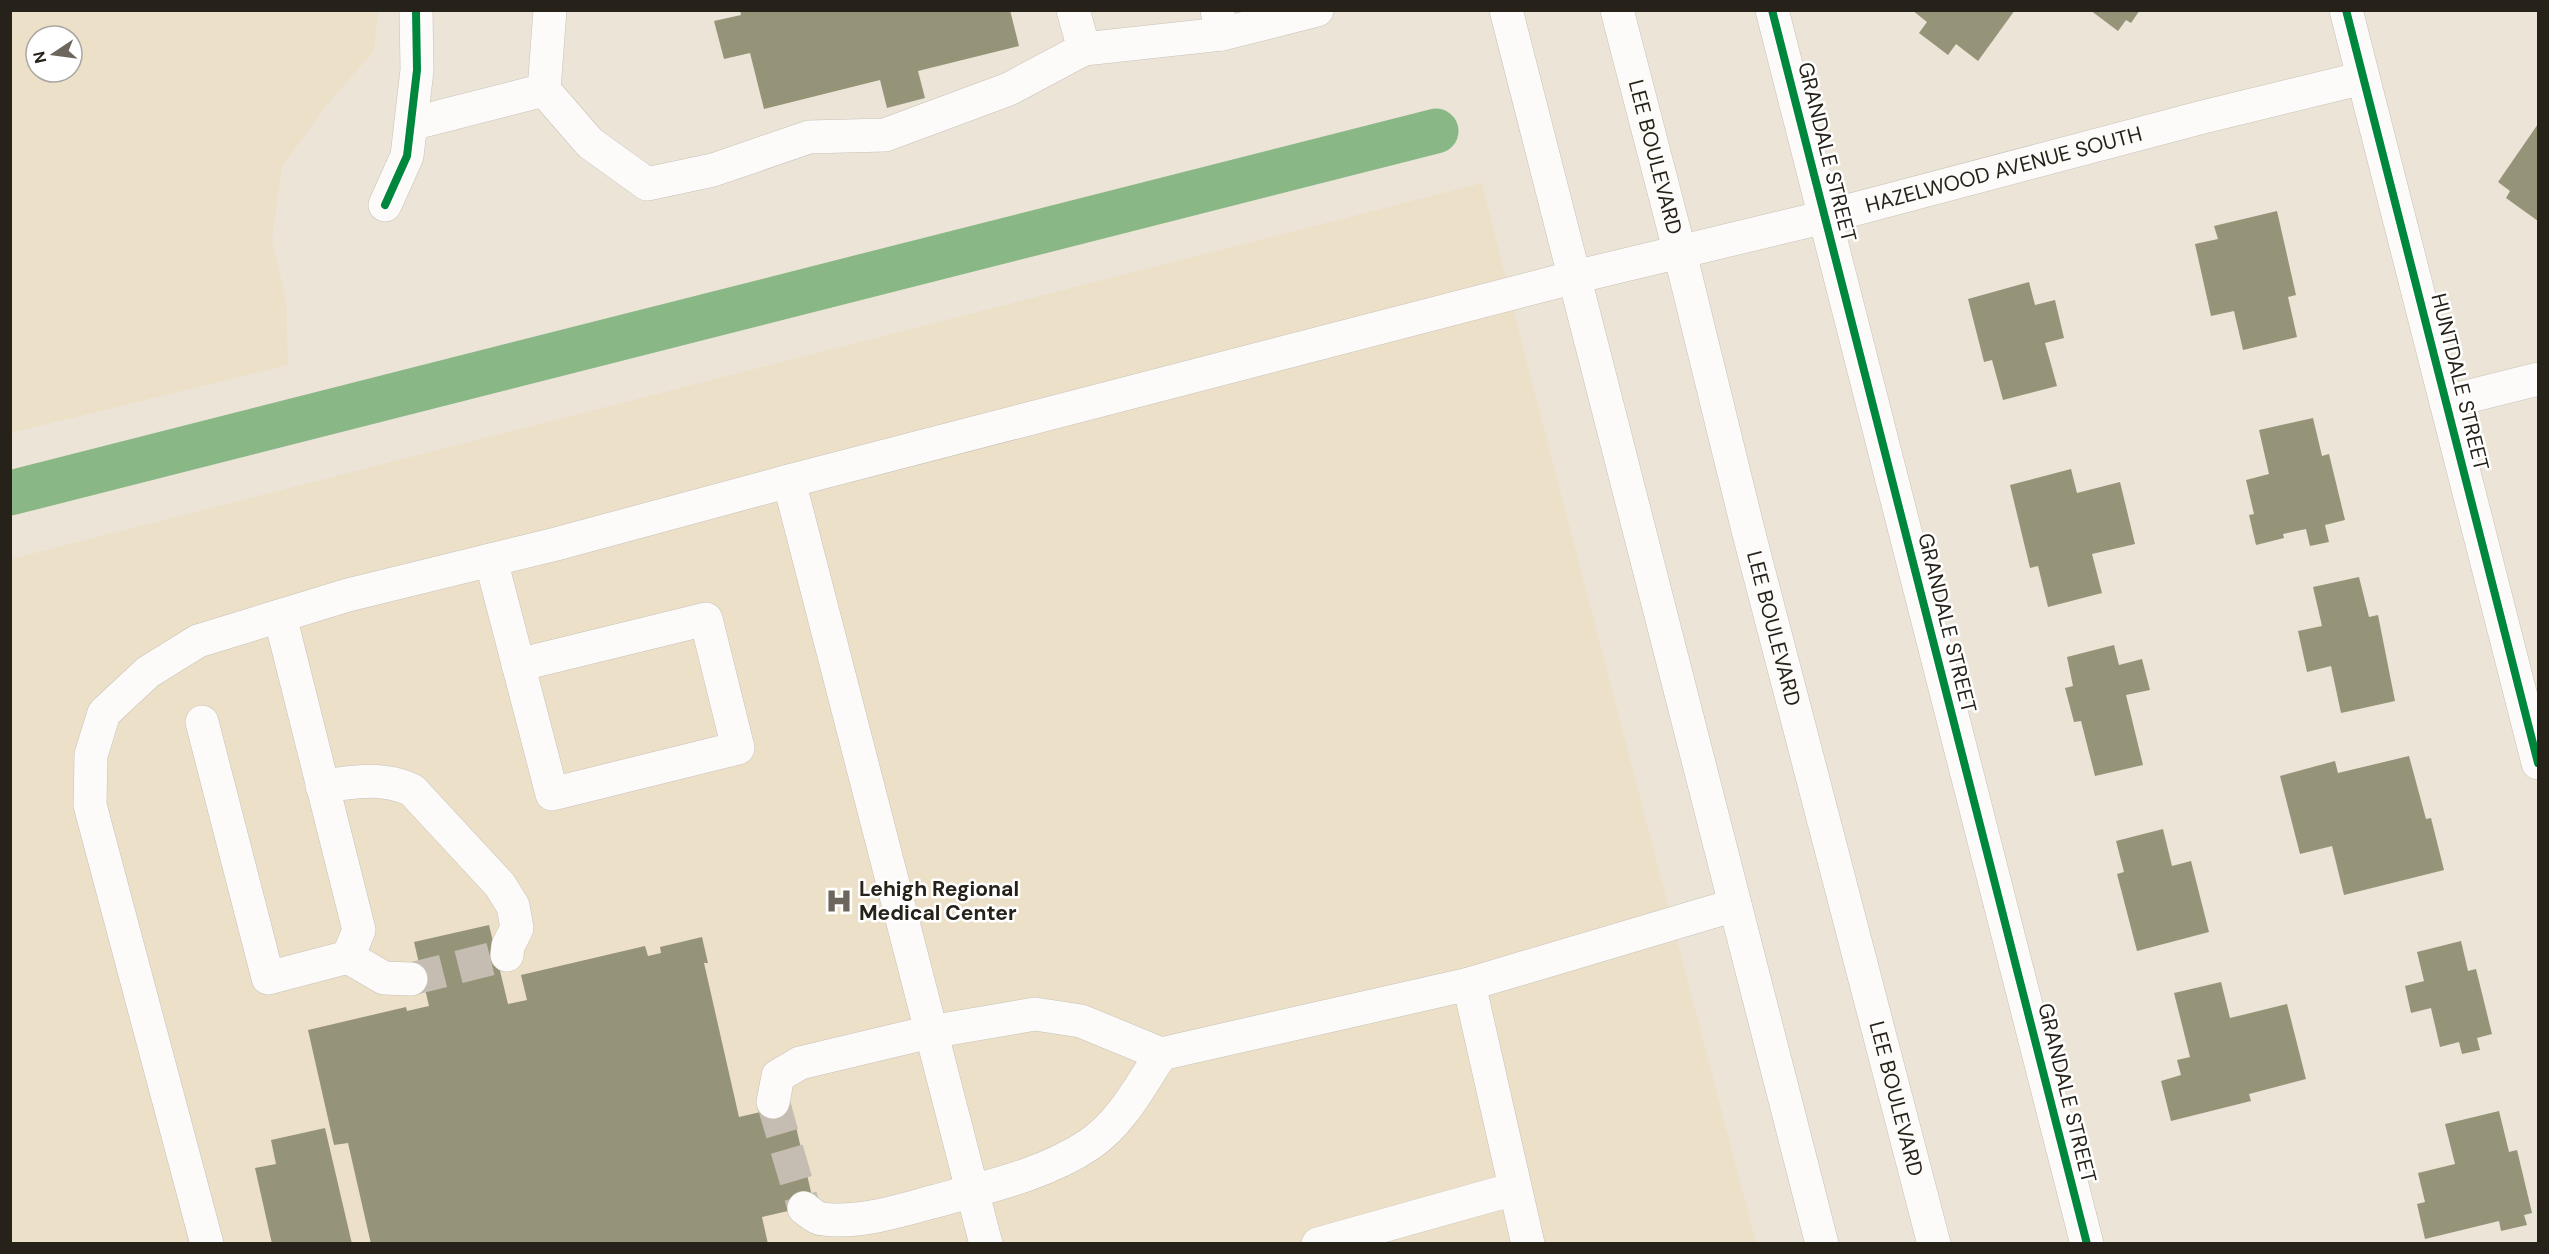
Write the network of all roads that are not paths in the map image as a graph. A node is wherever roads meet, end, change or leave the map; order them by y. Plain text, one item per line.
1 (416, 10) edge
2 (550, 10) edge
3 (1073, 10) edge
4 (1317, 10) edge
5 (1506, 10) edge
6 (1617, 10) edge
7 (1772, 10) edge
8 (2346, 10) edge
9 (1220, 22) edge
10 (1084, 49) junction
11 (2363, 78) junction
12 (544, 90) junction
13 (411, 124) junction
14 (385, 205) dead end
15 (1825, 217) junction
16 (1680, 253) junction
17 (1575, 277) junction
18 (2538, 379) edge
19 (2446, 402) junction
20 (789, 481) junction
21 (491, 560) junction
22 (280, 616) junction
23 (518, 665) junction
24 (202, 722) dead end
25 (2538, 763) edge
26 (322, 786) junction
27 (1735, 904) junction
28 (507, 955) dead end
29 (348, 957) junction
30 (411, 979) tunnel mouth
31 (1469, 984) junction
32 (930, 1032) junction
33 (1161, 1054) junction
34 (772, 1102) tunnel mouth
35 (1514, 1189) junction
36 (972, 1191) junction
37 (804, 1208) dead end
38 (1376, 1236) edge
39 (207, 1244) edge
40 (986, 1244) edge
41 (1318, 1244) edge
42 (1528, 1244) edge
43 (1822, 1244) edge
44 (1934, 1244) edge
45 (2087, 1244) edge

1 - 13 street
2 - 12 street
3 - 10 street
4 - 9 street
5 - 17 street
6 - 16 street, LEE BOULEVARD
7 - 15 street, GRANDALE STREET
8 - 11 street, HUNTDALE STREET
9 - 10 street
10 - 12 street
11 - 15 street, HAZELWOOD AVENUE SOUTH
11 - 19 street, HUNTDALE STREET
12 - 13 street
13 - 14 street
15 - 16 street, HAZELWOOD AVENUE SOUTH
15 - 45 street, GRANDALE STREET
16 - 17 street, HAZELWOOD AVENUE SOUTH
16 - 44 street, LEE BOULEVARD
17 - 20 street, HAZELWOOD AVENUE SOUTH
17 - 27 street
18 - 19 street
19 - 25 street, HUNTDALE STREET
20 - 21 street, HAZELWOOD AVENUE SOUTH
20 - 32 street
21 - 22 street, HAZELWOOD AVENUE SOUTH
21 - 23 street
22 - 26 street
22 - 39 street, HAZELWOOD AVENUE SOUTH
23 - 23 street
24 - 29 street
26 - 28 street
26 - 29 street
27 - 31 street
27 - 43 street
29 - 30 street
31 - 33 street
31 - 35 street
32 - 33 street
32 - 34 street
32 - 36 street
33 - 36 street
35 - 38 street
35 - 42 street
36 - 37 street
36 - 40 street
38 - 41 street

